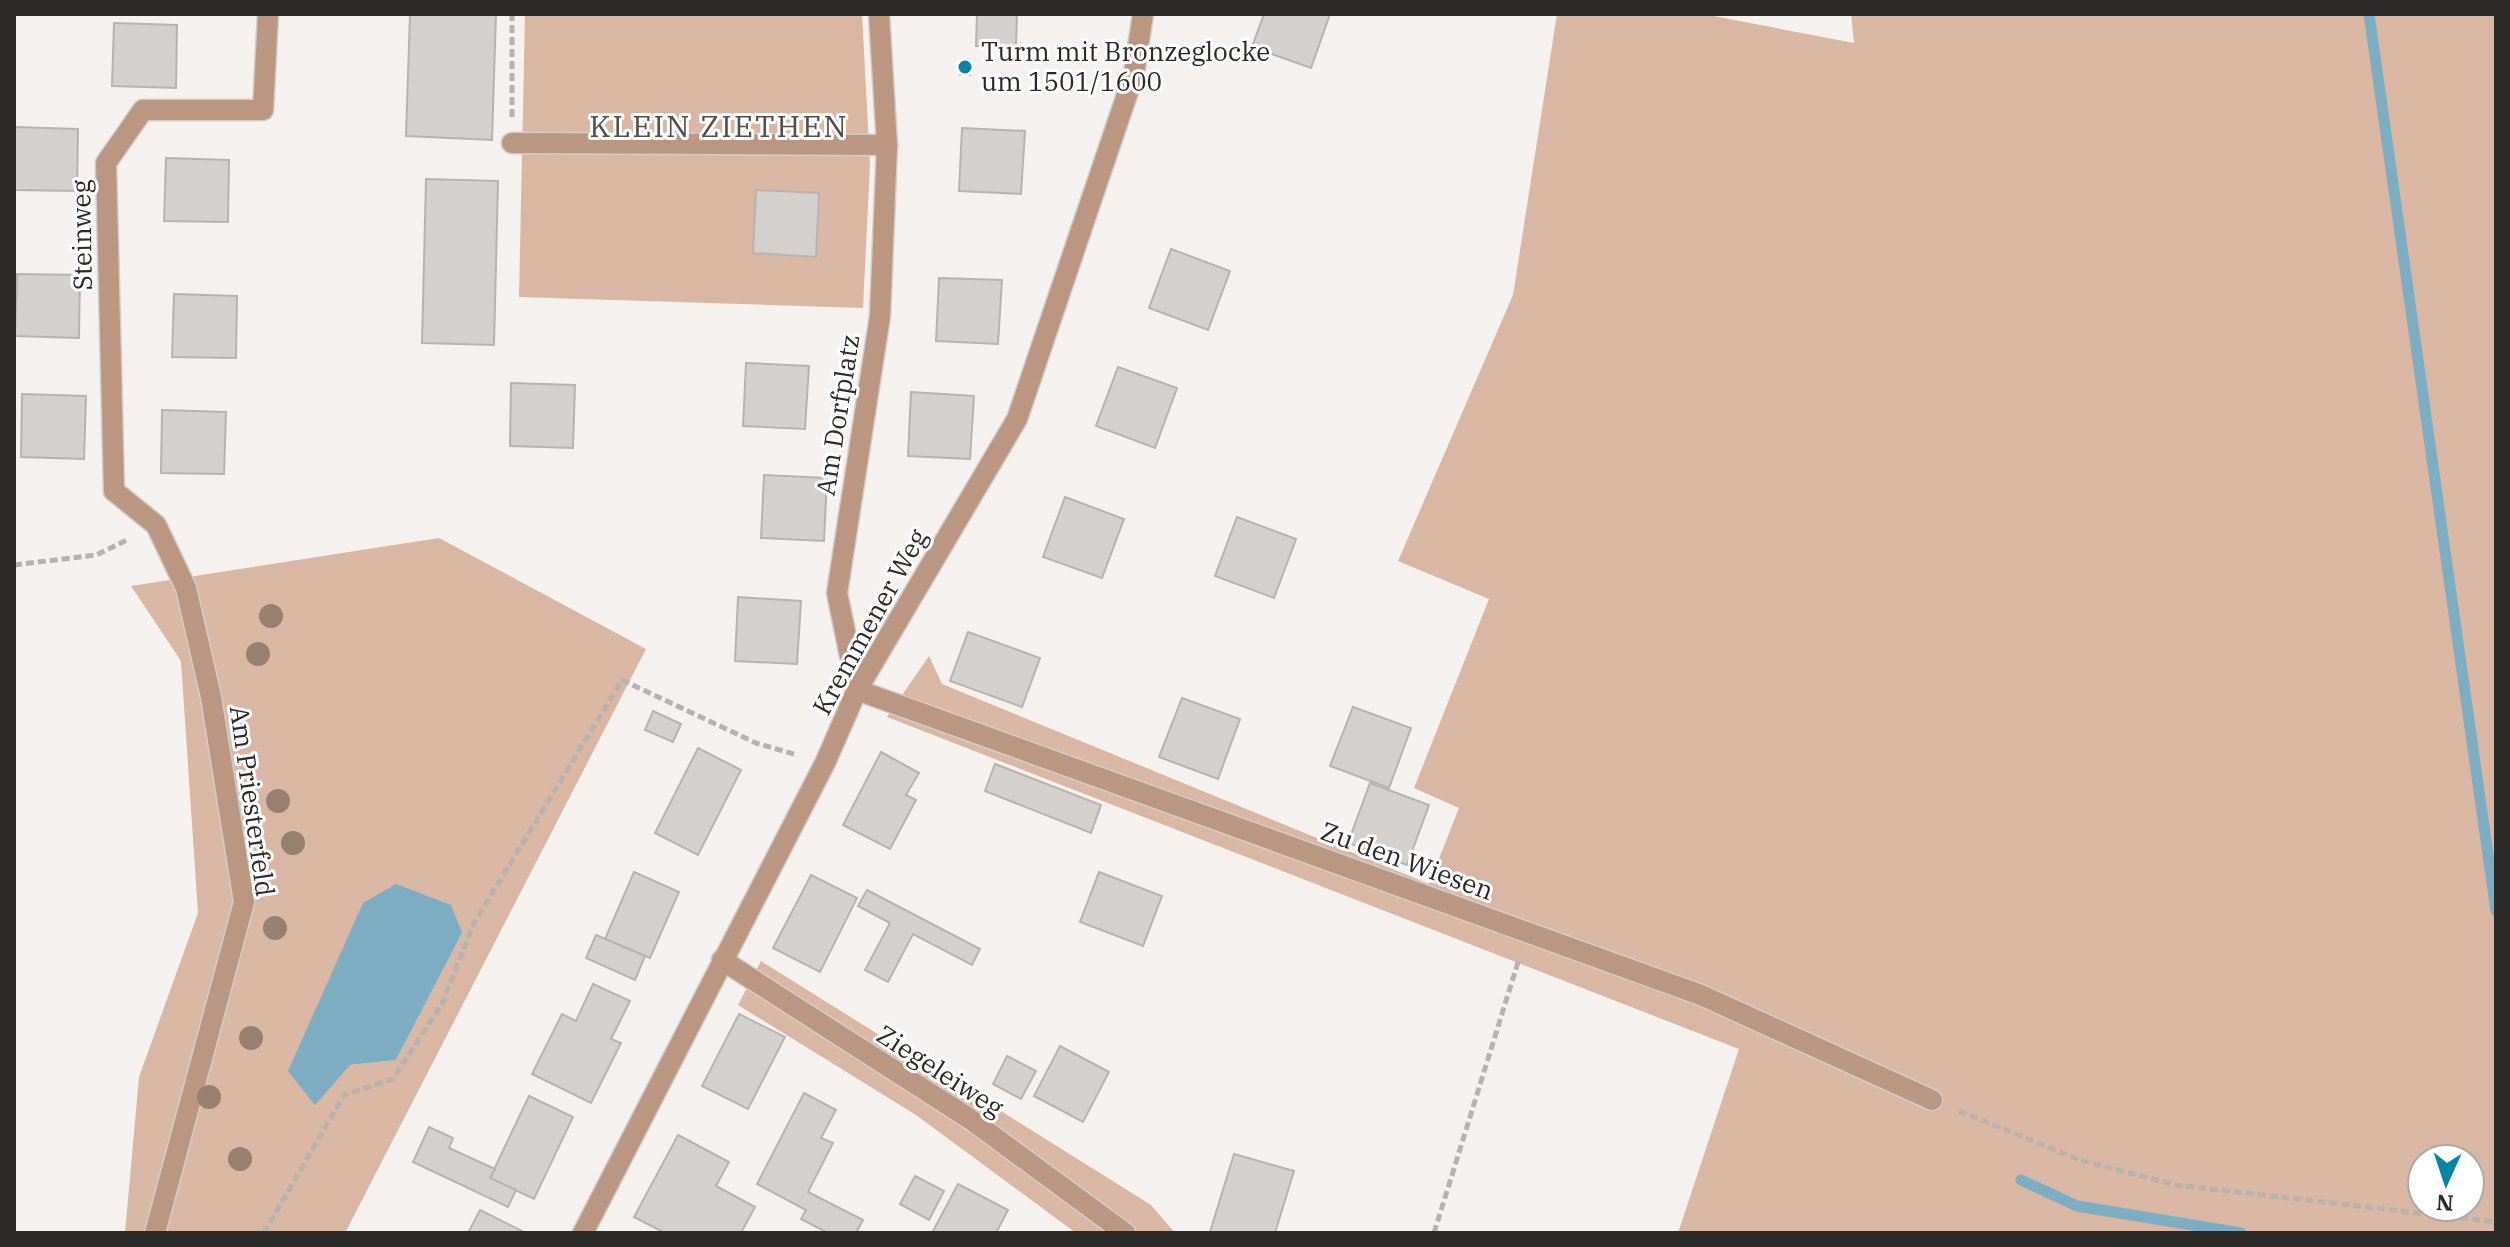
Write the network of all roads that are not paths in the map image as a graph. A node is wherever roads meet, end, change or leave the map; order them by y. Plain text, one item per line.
1 (268, 14) edge
2 (879, 14) edge
3 (1143, 14) edge
4 (512, 143) road end
5 (887, 145) junction
6 (114, 491) joint
7 (857, 690) junction
8 (722, 960) junction
9 (1932, 1100) road end
10 (155, 1233) edge
11 (583, 1233) edge
12 (1125, 1233) edge

1 - 6 street, Steinweg
2 - 5 street, Am Dorfplatz
3 - 7 street, Kremmener Weg
4 - 5 street
5 - 7 street, Am Dorfplatz
6 - 10 street, Am Priesterfeld
7 - 8 street, Kremmener Weg
7 - 9 street, Zu den Wiesen
8 - 11 street, Kremmener Weg
8 - 12 street, Ziegeleiweg

